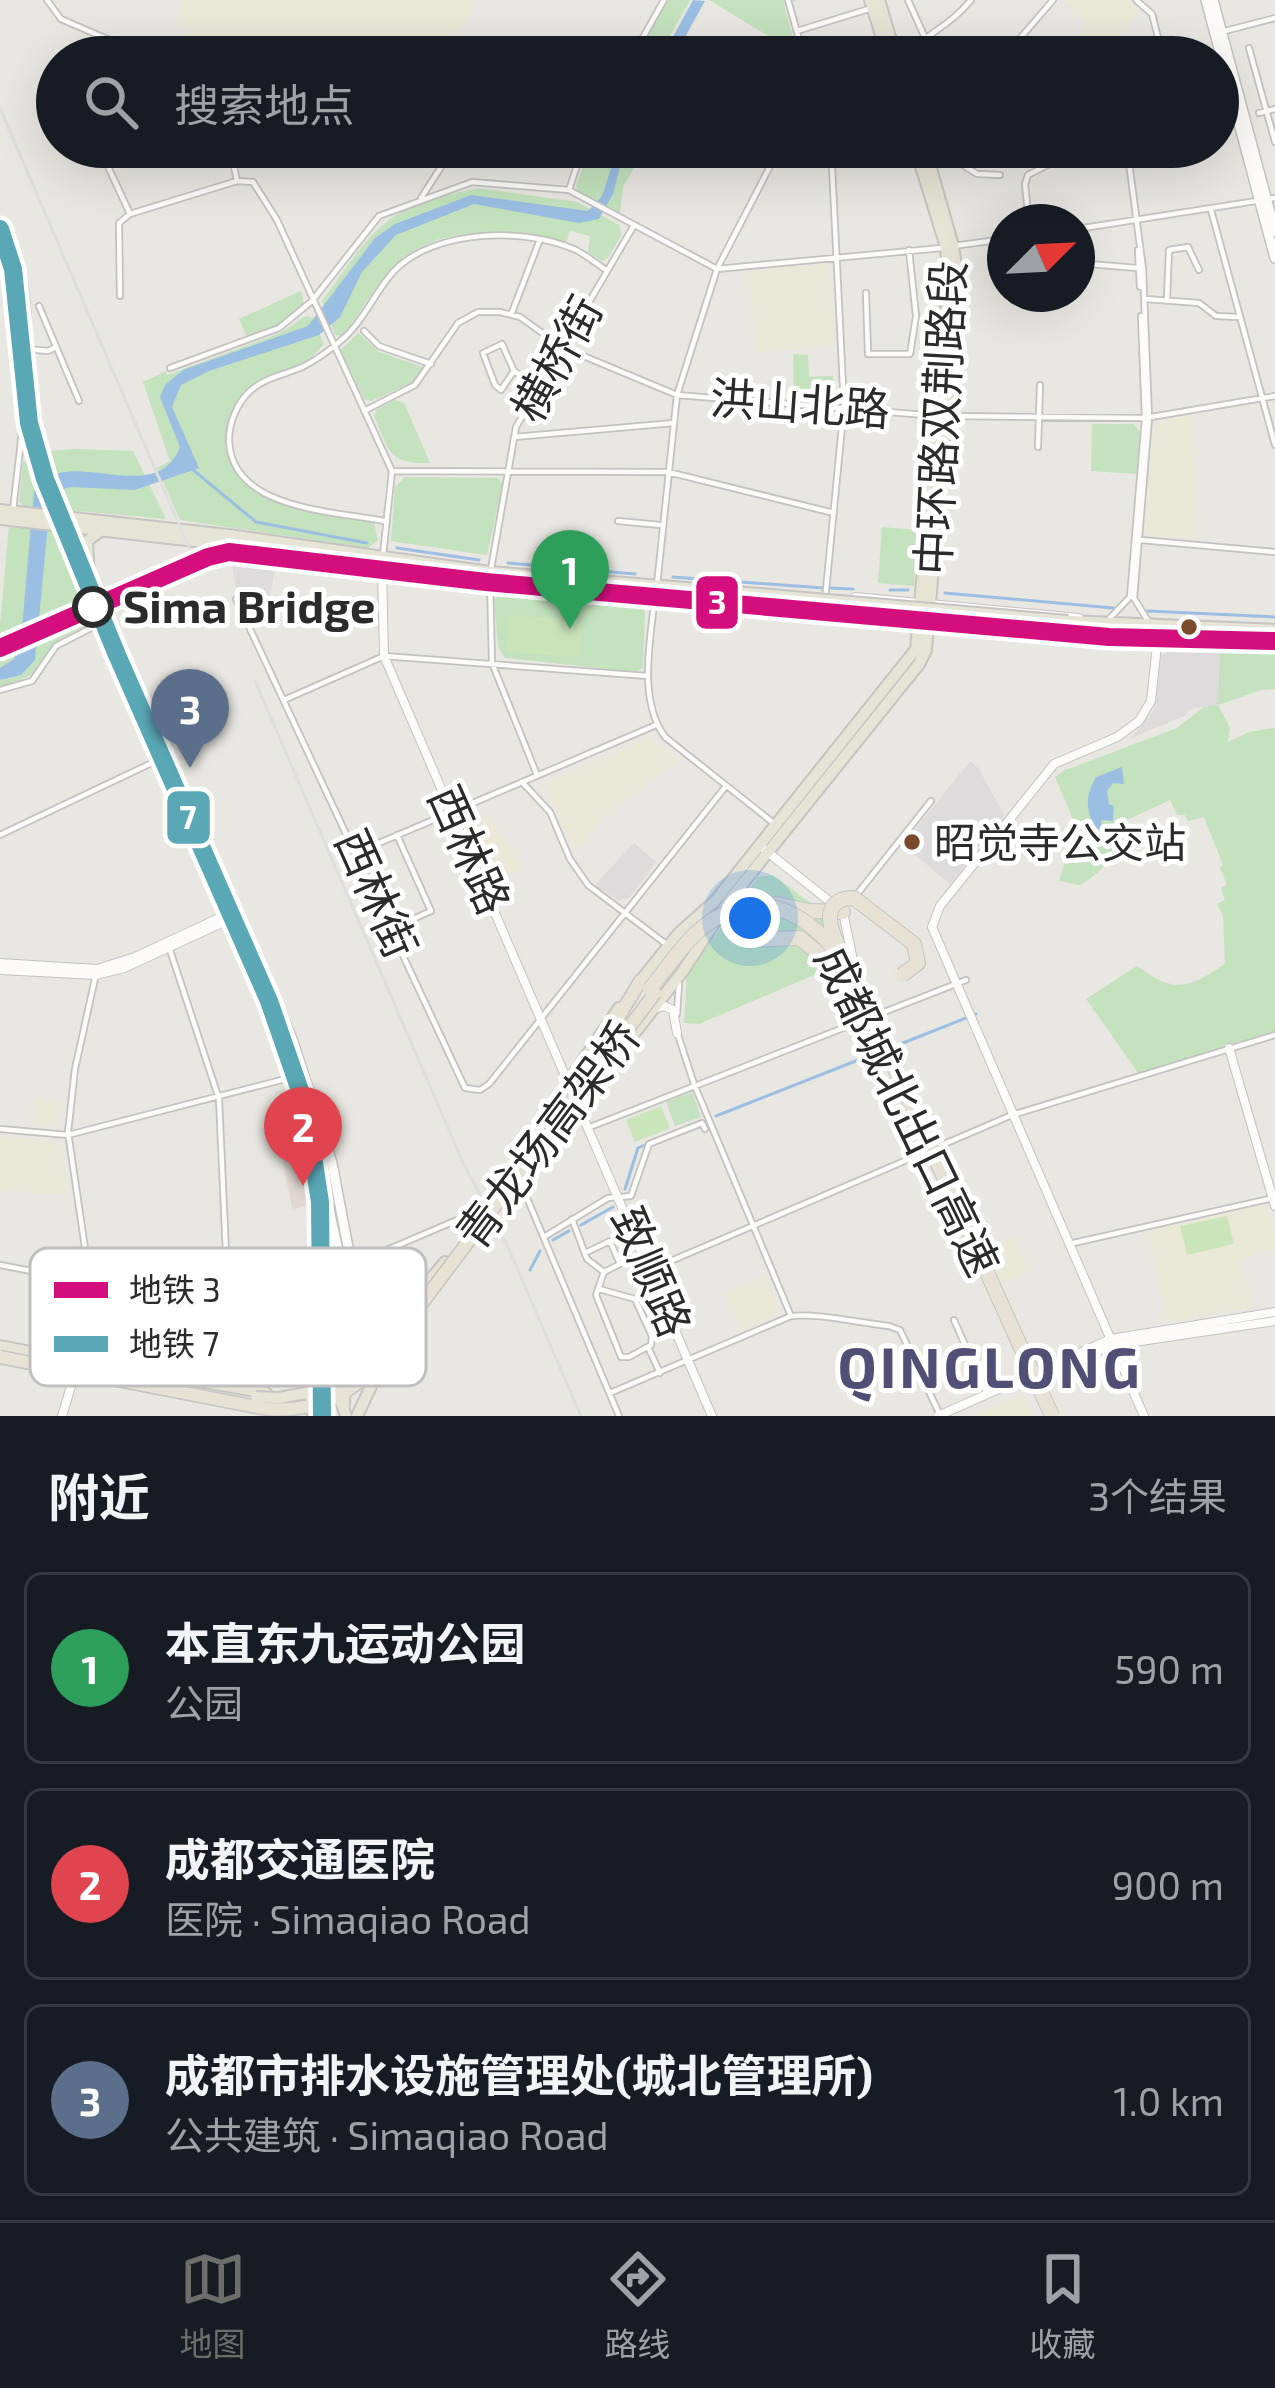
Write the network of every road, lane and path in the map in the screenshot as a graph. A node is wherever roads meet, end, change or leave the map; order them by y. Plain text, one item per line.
1 (47, 0) edge
2 (664, 0) edge
3 (788, 0) edge
4 (908, 0) edge
5 (971, 0) edge
6 (1053, 0) edge
7 (1136, 0) edge
8 (1209, 0) edge
9 (876, 3) edge
10 (1275, 18) edge
11 (797, 31) junction
12 (1218, 33) junction
13 (100, 36) edge
14 (644, 36) edge
15 (798, 36) edge
16 (888, 36) edge
17 (924, 36) edge
18 (927, 36) edge
19 (1022, 36) edge
20 (1158, 36) edge
21 (1218, 36) edge
22 (1219, 36) edge
23 (1249, 48) dead end
24 (1239, 105) edge
25 (1275, 109) edge
26 (1263, 112) junction
27 (1239, 123) edge
28 (1275, 142) edge
29 (109, 168) edge
30 (234, 168) edge
31 (440, 168) edge
32 (576, 168) edge
33 (769, 168) edge
34 (832, 168) edge
35 (928, 168) edge
36 (967, 168) edge
37 (1042, 168) edge
38 (1130, 168) edge
39 (1000, 175) dead end
40 (237, 181) junction
41 (569, 190) junction
42 (421, 198) junction
43 (1267, 200) edge
44 (1027, 204) edge
45 (1211, 210) junction
46 (130, 214) junction
47 (1137, 221) junction
48 (633, 227) junction
49 (1095, 227) edge
50 (1275, 231) edge
51 (539, 242) junction
52 (987, 242) edge
53 (0, 245) edge
54 (950, 247) junction
55 (909, 250) junction
56 (837, 257) junction
57 (1275, 258) edge
58 (1095, 264) edge
59 (1139, 268) junction
60 (717, 269) junction
61 (606, 270) junction
62 (1199, 270) dead end
63 (866, 293) dead end
64 (120, 296) dead end
65 (1167, 299) junction
66 (1142, 300) junction
67 (312, 301) junction
68 (39, 305) dead end
69 (511, 315) junction
70 (1239, 316) junction
71 (364, 331) dead end
72 (332, 345) junction
73 (56, 347) junction
74 (562, 347) junction
75 (27, 349) junction
76 (431, 364) junction
77 (170, 368) dead end
78 (514, 371) junction
79 (1040, 385) dead end
80 (538, 386) junction
81 (677, 395) junction
82 (1275, 395) edge
83 (1261, 398) junction
84 (79, 401) dead end
85 (844, 406) junction
86 (364, 411) junction
87 (942, 416) junction
88 (1040, 418) junction
89 (1147, 418) junction
90 (674, 423) junction
91 (514, 437) junction
92 (1275, 445) edge
93 (1038, 446) dead end
94 (508, 470) junction
95 (392, 471) junction
96 (668, 472) junction
97 (834, 513) junction
98 (10, 514) edge
99 (59, 520) junction
100 (385, 521) junction
101 (618, 521) dead end
102 (661, 525) junction
103 (102, 530) junction
104 (1137, 540) junction
105 (1275, 552) edge
106 (382, 562) junction
107 (490, 576) junction
108 (89, 577) junction
109 (656, 590) junction
110 (709, 594) junction
111 (826, 595) junction
112 (236, 599) dead end
113 (925, 602) junction
114 (824, 611) junction
115 (924, 620) junction
116 (101, 623) junction
117 (1102, 625) junction
118 (1275, 630) edge
119 (1155, 631) junction
120 (1275, 642) edge
121 (384, 656) junction
122 (492, 663) junction
123 (648, 676) junction
124 (0, 690) edge
125 (284, 700) junction
126 (656, 725) junction
127 (164, 757) junction
128 (537, 776) junction
129 (522, 782) junction
130 (726, 786) junction
131 (931, 801) dead end
132 (452, 812) junction
133 (776, 825) junction
134 (0, 835) edge
135 (398, 835) junction
136 (764, 848) junction
137 (357, 852) junction
138 (626, 910) junction
139 (843, 912) junction
140 (233, 915) junction
141 (393, 928) junction
142 (668, 946) junction
143 (170, 947) junction
144 (0, 967) edge
145 (683, 971) junction
146 (96, 972) junction
147 (847, 974) junction
148 (902, 975) dead end
149 (966, 980) dead end
150 (955, 985) junction
151 (649, 988) junction
152 (540, 1015) junction
153 (646, 1015) junction
154 (867, 1019) junction
155 (676, 1033) junction
156 (1275, 1035) edge
157 (1229, 1048) junction
158 (299, 1074) junction
159 (578, 1083) junction
160 (694, 1084) junction
161 (219, 1099) junction
162 (582, 1109) junction
163 (556, 1111) junction
164 (1012, 1114) junction
165 (590, 1127) junction
166 (0, 1129) edge
167 (705, 1129) dead end
168 (68, 1135) junction
169 (926, 1150) junction
170 (527, 1198) dead end
171 (496, 1200) tunnel mouth
172 (621, 1200) junction
173 (1274, 1202) edge
174 (572, 1219) junction
175 (457, 1220) tunnel mouth
176 (756, 1224) junction
177 (544, 1237) junction
178 (1069, 1244) junction
179 (85, 1248) edge
180 (226, 1248) edge
181 (344, 1248) edge
182 (386, 1248) edge
183 (584, 1253) junction
184 (448, 1263) junction
185 (0, 1265) edge
186 (650, 1270) junction
187 (30, 1271) edge
188 (604, 1272) junction
189 (426, 1288) edge
190 (599, 1289) junction
191 (426, 1293) edge
192 (426, 1305) edge
193 (790, 1316) junction
194 (1275, 1316) edge
195 (954, 1320) dead end
196 (1112, 1342) junction
197 (648, 1346) junction
198 (0, 1355) edge
199 (30, 1358) edge
200 (30, 1361) edge
201 (689, 1361) junction
202 (30, 1364) edge
203 (660, 1373) junction
204 (1025, 1377) junction
205 (71, 1386) edge
206 (128, 1386) edge
207 (153, 1386) edge
208 (199, 1386) edge
209 (230, 1386) edge
210 (326, 1386) edge
211 (353, 1386) edge
212 (356, 1386) edge
213 (369, 1386) edge
214 (321, 1393) junction
215 (610, 1393) junction
216 (987, 1394) junction
217 (214, 1402) junction
218 (344, 1414) edge
219 (62, 1416) edge
220 (285, 1416) edge
221 (316, 1416) edge
222 (357, 1416) edge
223 (620, 1416) edge
224 (712, 1416) edge
225 (940, 1416) edge
226 (1047, 1416) edge
227 (1144, 1416) edge

1 - 13 street
2 - 14 street
3 - 11 street
4 - 17 street
5 - 18 street
6 - 19 street
7 - 20 street
8 - 12 main road
9 - 11 street
9 - 16 main road
10 - 12 street
11 - 15 street
12 - 21 main road
12 - 22 main road
23 - 26 street
24 - 43 main road
25 - 26 street
26 - 28 street
27 - 43 main road
29 - 46 street
30 - 40 street
31 - 42 street
32 - 41 street
33 - 60 street
34 - 56 street
35 - 54 main road, 中环路双荆路段
36 - 39 street
37 - 44 street
38 - 47 street
40 - 46 street
40 - 67 street
41 - 42 street
41 - 48 street
42 - 67 street
43 - 45 street
43 - 50 main road
43 - 57 main road
45 - 47 street
45 - 70 street
46 - 64 street
47 - 49 street
47 - 59 street
47 - 66 street
48 - 60 street
48 - 61 street, 横桥街
51 - 61 street
51 - 69 street
51 - 72 street
52 - 54 street
53 - 75 street
54 - 55 street
54 - 87 main road, 中环路双荆路段
55 - 56 street
55 - 63 street
56 - 60 street
56 - 85 street
58 - 59 street
59 - 66 street
60 - 81 street
61 - 74 street, 横桥街
62 - 65 street
65 - 66 street
65 - 70 street
66 - 89 street
67 - 72 street
67 - 77 street
68 - 73 street
69 - 74 street, 洪山北路
69 - 76 street
70 - 83 street
71 - 76 street
72 - 86 street
72 - 100 street
73 - 75 street
73 - 84 street
74 - 80 street, 横桥街
74 - 81 street, 洪山北路
75 - 98 street
76 - 86 street
78 - 78 street
78 - 80 street
79 - 88 street
80 - 91 street, 横桥街
81 - 85 street, 洪山北路
81 - 90 street
82 - 83 street, 洪山北路
83 - 89 street, 洪山北路
83 - 92 street
85 - 87 street, 洪山北路
85 - 97 street
86 - 95 street
87 - 88 street, 洪山北路
87 - 113 main road, 中环路双荆路段
88 - 89 street, 洪山北路
88 - 93 street
89 - 104 street
90 - 91 street
90 - 96 street
91 - 94 street, 横桥街
94 - 95 street
94 - 96 street
94 - 107 street, 横桥街
95 - 100 street
96 - 97 street
96 - 102 street
97 - 111 street
98 - 99 main road
99 - 103 main road
99 - 106 main road
99 - 108 main road
99 - 116 main road
100 - 106 street
101 - 102 street
102 - 109 street
103 - 106 main road
103 - 108 main road
104 - 105 street
104 - 117 street
104 - 119 street
106 - 107 main road
106 - 121 street, 西林路
107 - 109 main road
107 - 122 street, 横桥街
108 - 127 main road
109 - 110 main road
109 - 123 street
110 - 111 street
110 - 114 street
110 - 117 main road, bridge
111 - 113 street
111 - 114 street
112 - 125 street, 西林街
113 - 115 main road, 中环路双荆路段
113 - 117 street
114 - 115 street
115 - 117 street
115 - 133 main road
115 - 136 main road
116 - 124 street
116 - 127 main road
117 - 119 main road
118 - 119 main road
119 - 120 main road
119 - 150 street
121 - 122 street
121 - 125 street
121 - 132 street, 西林路
122 - 123 street
122 - 128 street, 横桥街
123 - 126 street
125 - 137 street, 西林街
126 - 128 street
126 - 130 street
127 - 134 street
127 - 140 main road
128 - 129 street
129 - 132 street
129 - 138 street
130 - 133 street
130 - 138 street
131 - 139 street
132 - 135 street
132 - 152 street, 西林路
133 - 136 main road
135 - 137 street
135 - 141 street
136 - 139 street
136 - 142 main road
136 - 145 main road
137 - 141 street, 西林街
138 - 142 street
138 - 152 street
139 - 147 highway
139 - 154 street
140 - 143 street
140 - 146 street
140 - 158 main road
141 - 152 street, 西林街
142 - 151 main road
143 - 146 street
143 - 161 street
144 - 146 street
145 - 153 main road
145 - 155 street
146 - 168 street
147 - 148 highway, bridge
147 - 151 highway, 成都城北出口高速, bridge
147 - 226 highway, 成都城北出口高速, bridge
149 - 150 street
150 - 154 street
150 - 164 street
151 - 159 highway, 青龙场高架桥, bridge
151 - 159 highway, bridge
152 - 159 street, 西林路
153 - 155 street
153 - 159 highway, bridge
153 - 162 main road
154 - 160 street
154 - 169 street
155 - 160 street
156 - 157 street
157 - 164 street
157 - 173 street
158 - 161 street
158 - 181 main road
159 - 162 street, 西林路
159 - 163 street
159 - 184 highway, 青龙场高架桥, bridge
160 - 165 street
160 - 176 street
161 - 168 street
161 - 180 street
162 - 163 street
162 - 165 street, 西林路
163 - 171 street
164 - 169 street
164 - 178 street
165 - 172 street, 致顺路
166 - 168 street
167 - 172 street
168 - 179 street
169 - 176 street
169 - 204 street
170 - 177 street
172 - 174 street
172 - 186 street, 致顺路
173 - 178 street
174 - 177 street
174 - 183 street
175 - 182 street
176 - 186 street
176 - 193 street
177 - 215 street
178 - 196 street
183 - 188 street
183 - 188 street
184 - 189 main road, bridge
184 - 191 highway, 青龙场高架桥, bridge
184 - 192 main road, bridge
185 - 187 street
186 - 201 street, 致顺路
188 - 190 street
190 - 197 street
190 - 197 street
193 - 201 street
193 - 225 street
194 - 196 street
195 - 216 street
196 - 204 street
196 - 227 street
197 - 203 street
198 - 199 main road
198 - 200 highway, 青龙场高架桥, bridge
198 - 202 main road
201 - 203 street
201 - 224 street, 致顺路
203 - 215 street
204 - 216 street
204 - 226 street
205 - 219 street
206 - 217 main road
207 - 211 highway, 青龙场高架桥, bridge
208 - 214 main road, bridge
209 - 214 main road
210 - 214 main road, bridge
212 - 218 main road, bridge
213 - 222 main road, bridge
214 - 218 main road, bridge
214 - 221 main road, bridge
215 - 223 street
216 - 225 street
217 - 220 main road
217 - 220 main road, bridge

